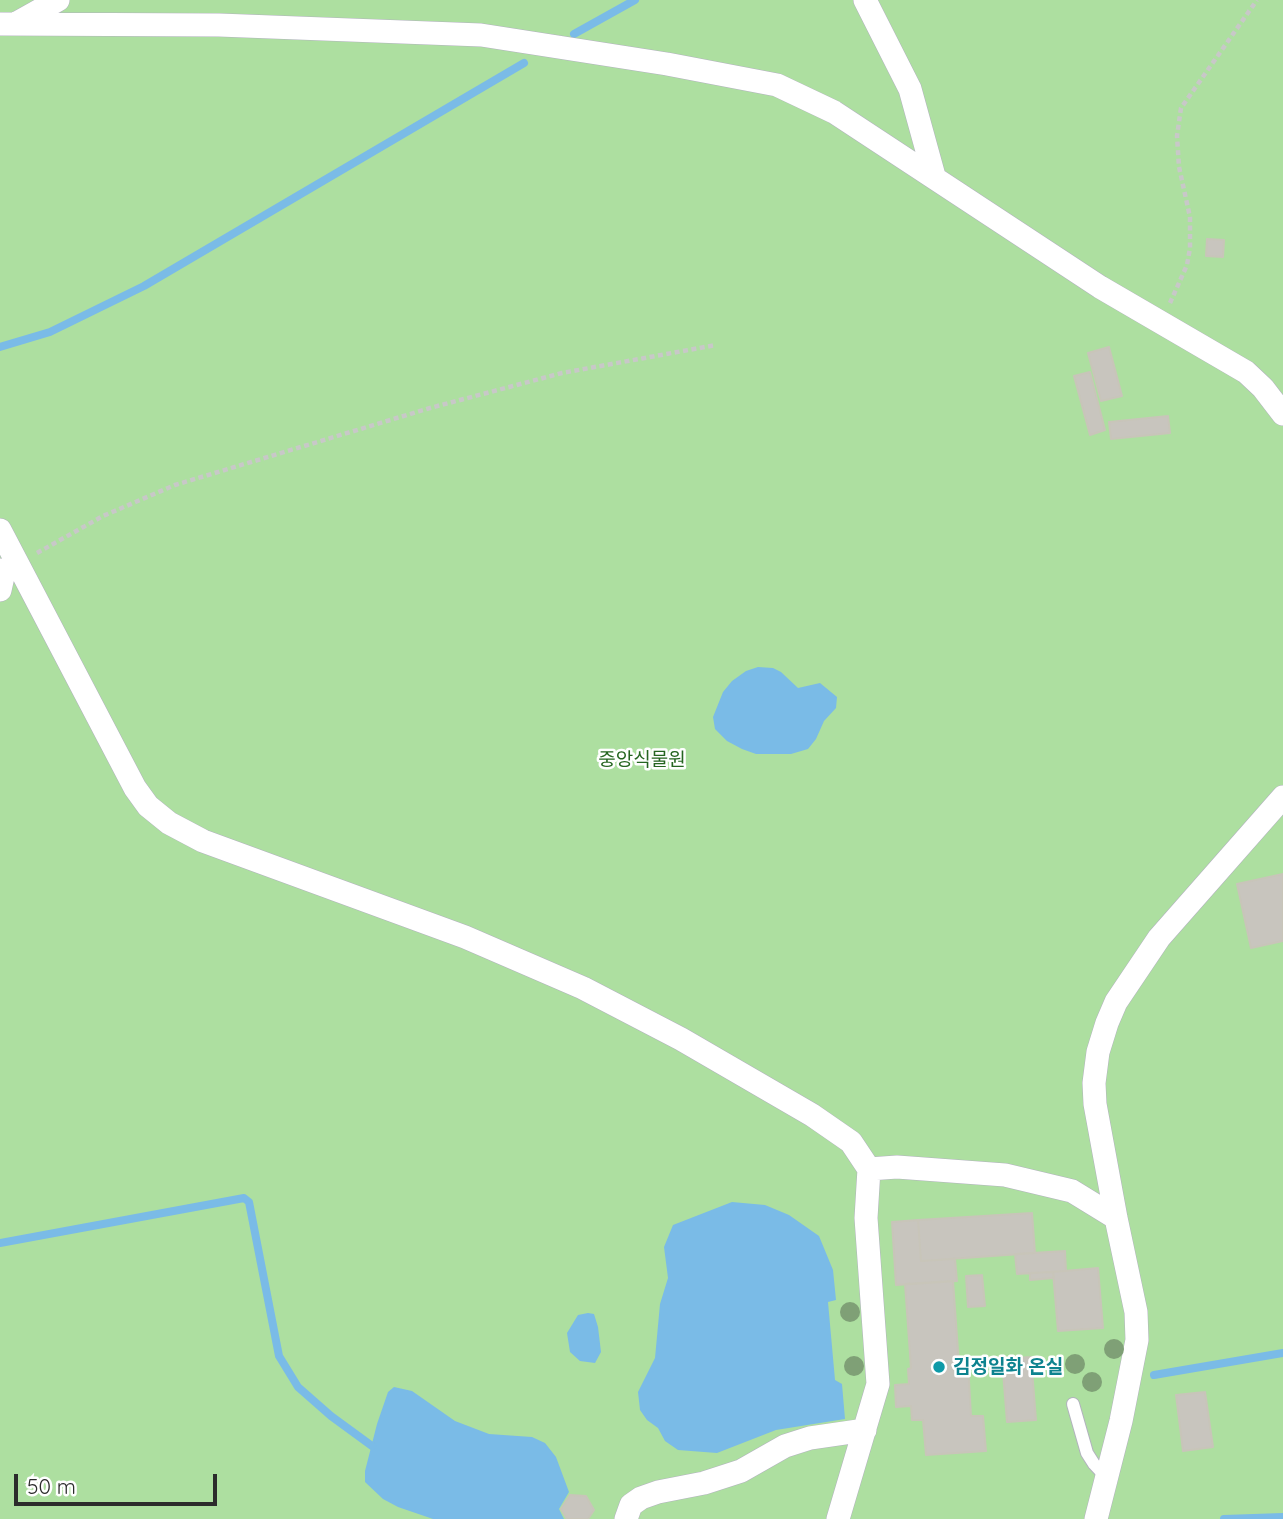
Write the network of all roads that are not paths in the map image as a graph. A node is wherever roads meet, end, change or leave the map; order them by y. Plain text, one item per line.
1 (58, 0) edge
2 (864, 0) edge
3 (7, 24) edge
4 (934, 176) junction
5 (1283, 414) edge
6 (0, 530) edge
7 (5, 574) edge
8 (1283, 797) edge
9 (869, 1169) junction
10 (1116, 1218) junction
11 (1073, 1404) dead end
12 (865, 1430) junction
13 (1106, 1476) junction
14 (626, 1519) edge
15 (838, 1519) edge
16 (1096, 1519) edge

1 - 3 street
2 - 4 street
3 - 4 street
4 - 5 street
6 - 7 street
7 - 9 street
8 - 10 street
9 - 10 street
9 - 12 street
10 - 13 street
11 - 13 lane
12 - 14 street
12 - 15 street
13 - 16 street

